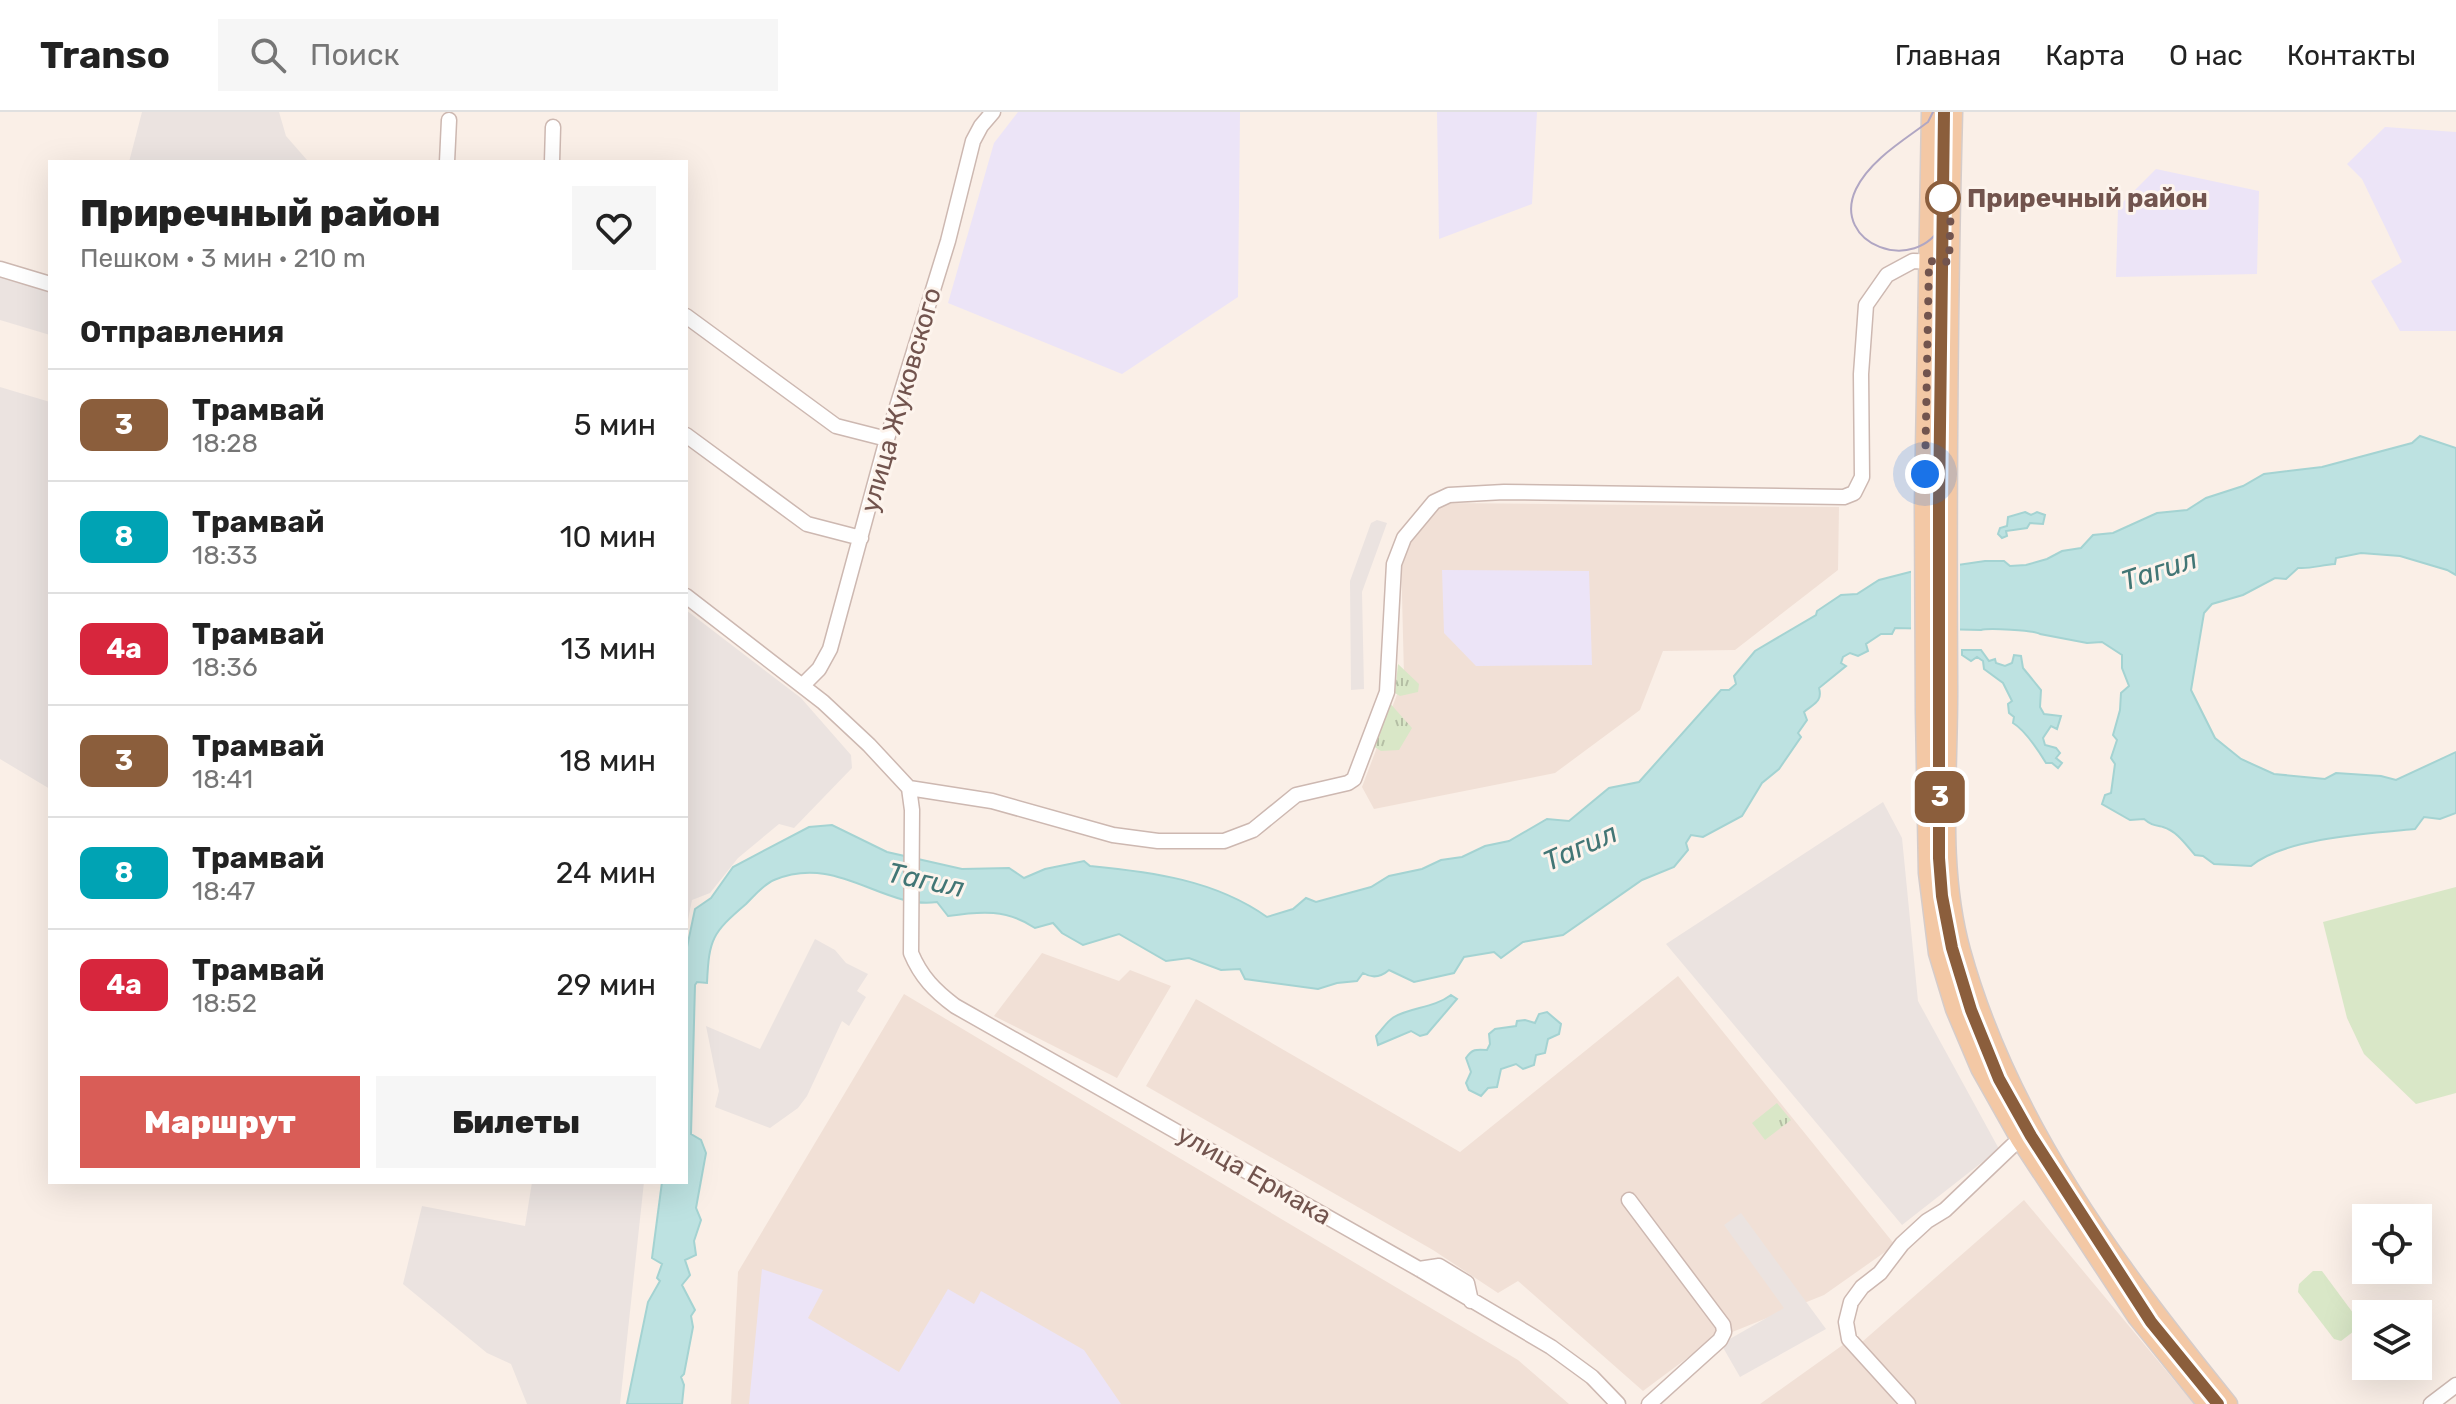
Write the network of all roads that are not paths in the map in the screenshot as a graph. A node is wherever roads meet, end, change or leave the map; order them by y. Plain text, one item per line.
1 (993, 112) edge
2 (1931, 112) edge
3 (1953, 112) edge
4 (449, 120) dead end
5 (553, 127) dead end
6 (447, 160) edge
7 (552, 160) edge
8 (1929, 261) junction
9 (1949, 262) junction
10 (0, 269) edge
11 (48, 283) edge
12 (688, 317) edge
13 (688, 436) edge
14 (887, 439) junction
15 (861, 538) junction
16 (688, 598) edge
17 (803, 685) junction
18 (909, 788) junction
19 (2027, 1135) junction
20 (1629, 1200) dead end
21 (2456, 1385) edge
22 (1618, 1404) edge
23 (1649, 1404) edge
24 (1908, 1404) edge
25 (2207, 1404) edge
26 (2228, 1404) edge
27 (2431, 1404) edge

1 - 14 street, улица Жуковского
2 - 8 main road
3 - 9 main road
4 - 6 street
5 - 7 street
8 - 9 street
8 - 18 street
8 - 19 main road
9 - 19 main road
10 - 11 street
12 - 14 street
13 - 15 street
14 - 15 street, улица Жуковского
15 - 17 street, улица Жуковского
16 - 17 street
17 - 18 street
18 - 22 street, улица Ермака
19 - 24 street
19 - 25 main road
19 - 26 main road
20 - 23 street
21 - 27 street

